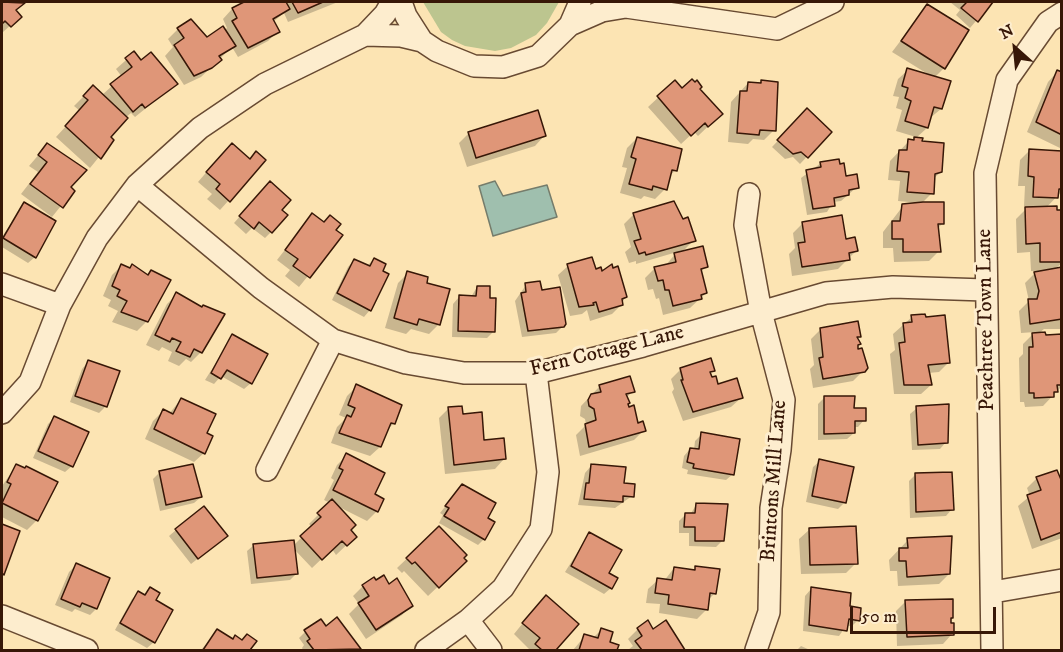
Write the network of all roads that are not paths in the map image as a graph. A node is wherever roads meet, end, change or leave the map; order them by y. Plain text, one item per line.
1 (392, 2) edge
2 (401, 2) edge
3 (580, 2) edge
4 (833, 2) edge
5 (623, 4) edge
6 (1062, 13) edge
7 (570, 25) junction
8 (365, 35) junction
9 (422, 41) junction
10 (137, 185) junction
11 (749, 194) dead end
12 (2, 284) edge
13 (985, 290) junction
14 (60, 305) junction
15 (761, 312) junction
16 (333, 340) junction
17 (536, 373) junction
18 (2, 413) edge
19 (267, 470) dead end
20 (1062, 580) edge
21 (993, 592) junction
22 (2, 616) edge
23 (468, 620) junction
24 (87, 651) edge
25 (426, 651) edge
26 (491, 651) edge
27 (756, 651) edge
28 (992, 651) edge

1 - 8 street
2 - 9 street
3 - 7 street
4 - 5 street
5 - 7 street
6 - 13 street, Peachtree Town Lane
7 - 9 street
8 - 9 street
8 - 10 street
10 - 14 street
10 - 16 street, Fern Cottage Lane
11 - 15 street, Brintons Mill Lane
12 - 14 street
13 - 15 street, Fern Cottage Lane
13 - 21 street, Peachtree Town Lane
14 - 18 street
15 - 17 street, Fern Cottage Lane
15 - 27 street, Brintons Mill Lane
16 - 17 street, Fern Cottage Lane
16 - 19 street
17 - 23 street
20 - 21 street
21 - 28 street, Peachtree Town Lane
22 - 24 street
23 - 25 street
23 - 26 street

